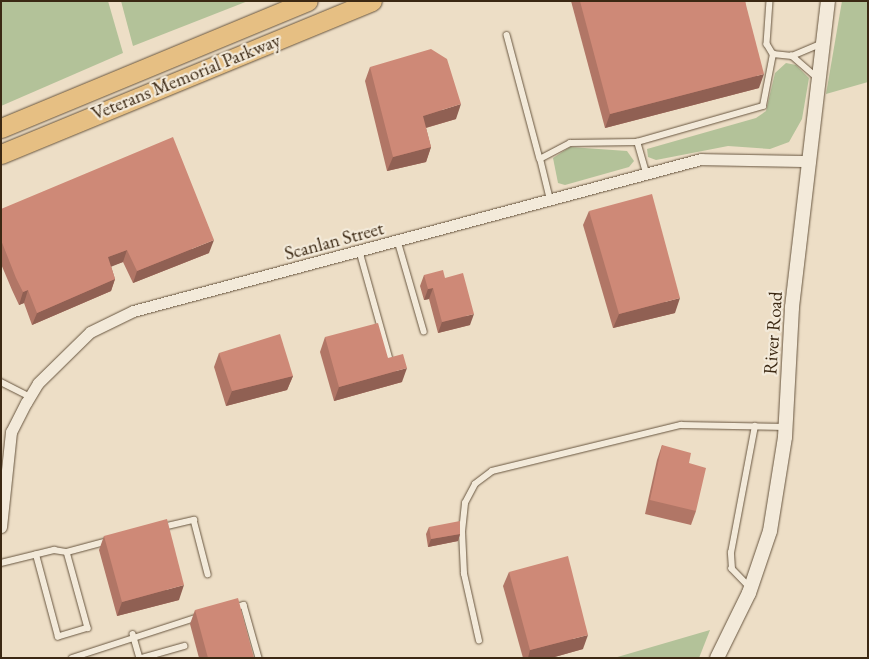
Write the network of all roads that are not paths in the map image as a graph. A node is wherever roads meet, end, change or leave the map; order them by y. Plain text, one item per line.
1 (308, 1) edge
2 (372, 1) edge
3 (770, 1) edge
4 (828, 1) edge
5 (506, 35) dead end
6 (824, 42) junction
7 (773, 54) junction
8 (792, 56) junction
9 (819, 80) junction
10 (1, 128) edge
11 (637, 142) junction
12 (1, 154) edge
13 (540, 160) junction
14 (810, 162) junction
15 (646, 174) junction
16 (550, 200) junction
17 (398, 241) junction
18 (360, 252) junction
19 (424, 331) dead end
20 (391, 364) edge
21 (1, 382) edge
22 (30, 397) junction
23 (755, 426) junction
24 (786, 427) junction
25 (1, 527) edge
26 (151, 530) edge
27 (116, 539) edge
28 (67, 552) junction
29 (36, 554) junction
30 (1, 563) edge
31 (208, 574) dead end
32 (751, 589) junction
33 (226, 610) edge
34 (207, 615) edge
35 (133, 634) junction
36 (479, 640) dead end
37 (184, 646) dead end
38 (72, 658) edge
39 (141, 658) edge
40 (259, 658) edge
41 (718, 658) edge

1 - 10 highway, Veterans Memorial Parkway
2 - 12 highway, Veterans Memorial Parkway
3 - 7 lane
4 - 6 street, River Road
5 - 13 lane
6 - 8 lane
6 - 9 street, River Road
7 - 8 lane
7 - 11 lane
8 - 9 lane
9 - 14 street, River Road
11 - 13 lane
11 - 15 lane
13 - 16 lane
14 - 15 street, Scanlan Street
14 - 24 street, River Road
15 - 16 street, Scanlan Street
16 - 17 street, Scanlan Street
17 - 18 street, Scanlan Street
17 - 19 lane
18 - 20 lane
18 - 22 street, Scanlan Street
21 - 22 lane
22 - 25 street, Scanlan Street
23 - 24 lane
23 - 32 lane
23 - 36 lane
24 - 32 street, River Road
26 - 31 lane
27 - 28 lane
28 - 29 lane
28 - 29 lane
29 - 30 lane
32 - 41 street, River Road
33 - 40 lane
34 - 35 lane
35 - 38 lane
35 - 39 lane
37 - 39 lane

